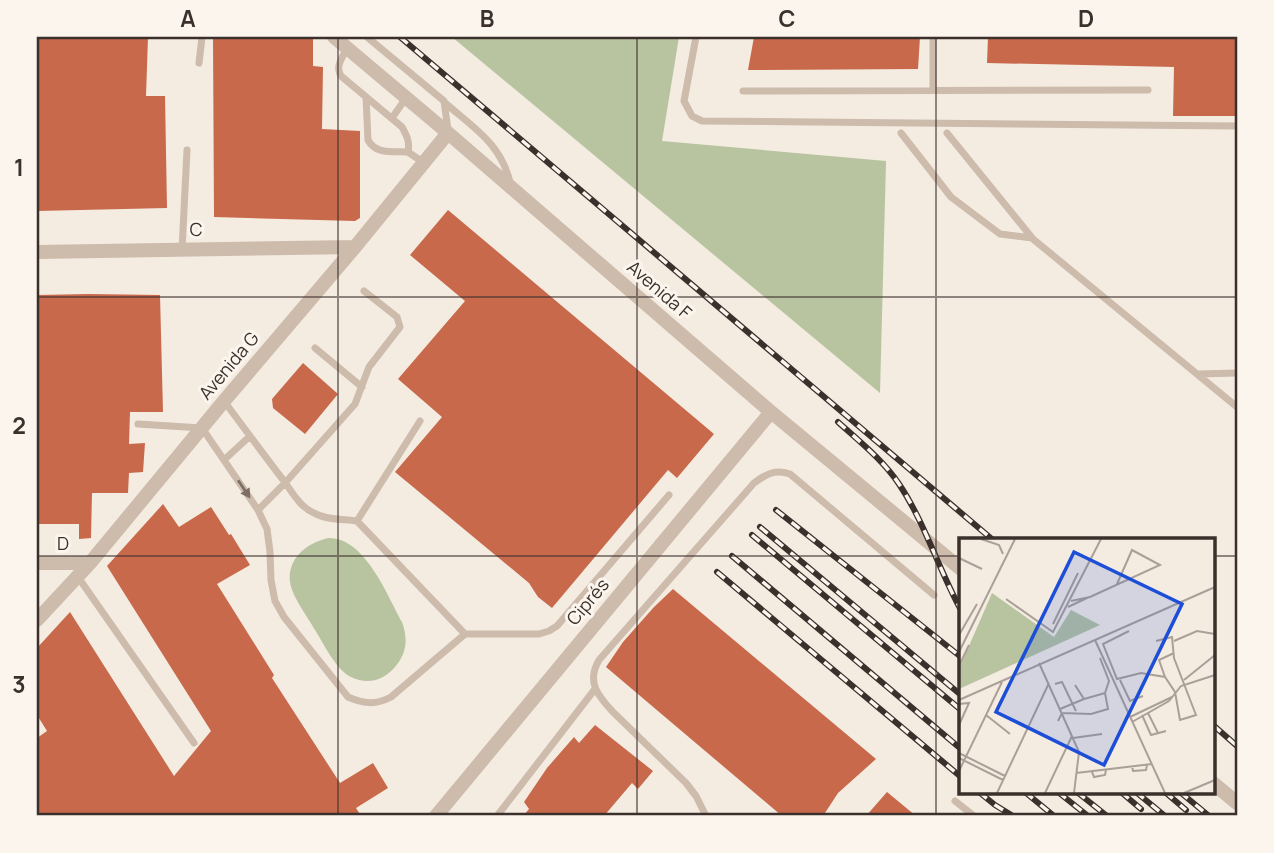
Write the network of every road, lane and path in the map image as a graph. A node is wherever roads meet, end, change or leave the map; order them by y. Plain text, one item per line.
1 (202, 37) edge
2 (334, 37) edge
3 (368, 37) edge
4 (696, 37) edge
5 (933, 37) edge
6 (347, 48) junction
7 (199, 63) dead end
8 (933, 90) junction
9 (1148, 90) dead end
10 (743, 91) dead end
11 (366, 97) junction
12 (406, 97) junction
13 (444, 101) junction
14 (392, 118) junction
15 (1237, 126) edge
16 (448, 133) junction
17 (901, 133) dead end
18 (947, 133) dead end
19 (187, 150) dead end
20 (408, 152) junction
21 (424, 163) junction
22 (512, 188) junction
23 (1033, 239) junction
24 (355, 247) junction
25 (182, 250) junction
26 (37, 251) edge
27 (364, 291) dead end
28 (315, 348) dead end
29 (1237, 373) edge
30 (1197, 374) junction
31 (362, 387) junction
32 (224, 401) junction
33 (1237, 407) edge
34 (771, 412) junction
35 (420, 421) dead end
36 (138, 424) dead end
37 (202, 428) junction
38 (250, 436) junction
39 (224, 460) junction
40 (285, 483) junction
41 (669, 495) dead end
42 (258, 510) junction
43 (357, 521) junction
44 (37, 563) edge
45 (90, 563) junction
46 (959, 567) edge
47 (78, 576) junction
48 (934, 595) dead end
49 (37, 620) edge
50 (465, 634) junction
51 (596, 689) junction
52 (194, 743) dead end
53 (1214, 784) edge
54 (955, 802) dead end
55 (1237, 803) edge
56 (436, 816) edge
57 (497, 816) edge
58 (706, 816) edge
59 (974, 816) edge

1 - 7 lane
2 - 6 street, Avenida F
3 - 13 lane
4 - 15 lane
5 - 8 lane
6 - 11 lane
6 - 12 street, Avenida F
8 - 9 lane
8 - 10 lane
11 - 14 lane
11 - 20 lane
12 - 14 lane
12 - 16 street, Avenida F
13 - 16 lane
13 - 22 lane
14 - 20 lane
16 - 21 street, Avenida G
16 - 22 street, Avenida F
17 - 23 lane
18 - 23 lane
19 - 25 lane
20 - 21 lane
21 - 24 street, Avenida G
22 - 34 street, Avenida F
23 - 30 lane
24 - 25 street, C
24 - 32 street, Avenida G
25 - 26 street, C
27 - 31 lane
28 - 31 lane
29 - 30 lane
30 - 33 lane
31 - 40 lane
32 - 37 street, Avenida G
32 - 38 lane
34 - 46 street, Avenida F
34 - 56 street, Ciprés
35 - 43 lane
36 - 37 lane
37 - 39 lane
37 - 45 street, Avenida G
38 - 39 lane
38 - 40 lane
39 -> 42 lane
40 - 42 lane
40 - 43 lane
41 - 50 lane
42 - 50 lane
43 - 50 lane
44 - 45 street, D
45 - 47 street, Avenida G
47 - 49 street, Avenida G
47 - 52 lane
48 - 51 lane
51 - 57 lane
51 - 58 lane
53 - 55 street
54 - 59 lane

